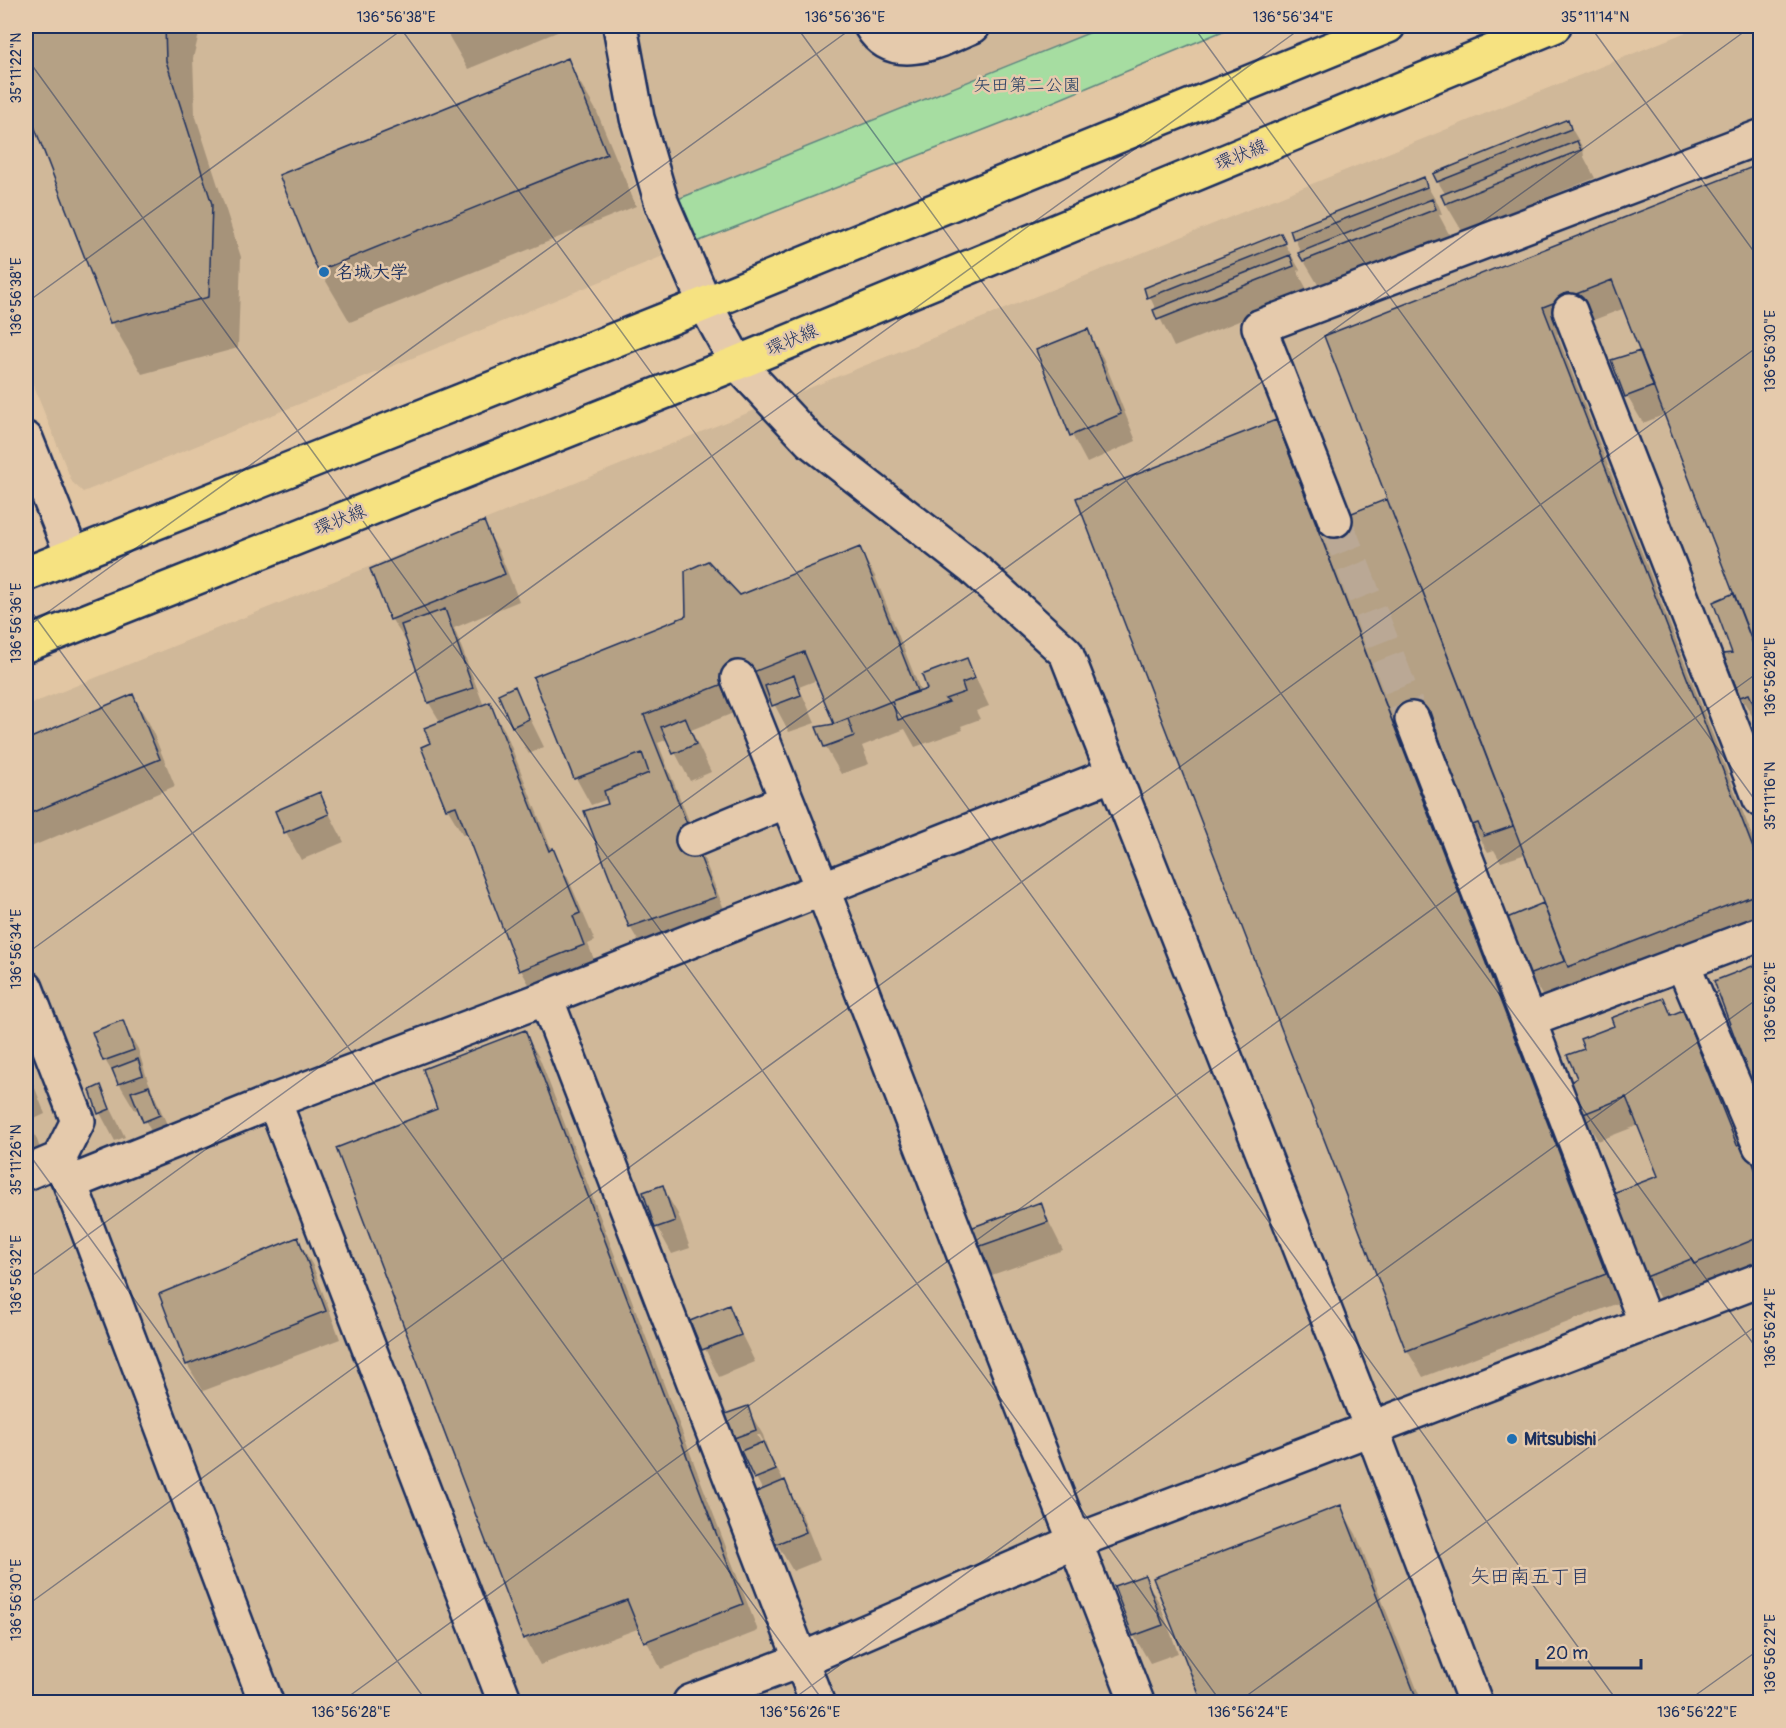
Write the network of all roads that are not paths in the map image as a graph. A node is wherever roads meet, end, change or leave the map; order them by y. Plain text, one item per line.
1 (599, 26) edge
2 (620, 26) edge
3 (872, 26) edge
4 (973, 26) edge
5 (1388, 26) edge
6 (1554, 26) edge
7 (637, 118) junction
8 (1761, 137) edge
9 (705, 303) junction
10 (1570, 311) dead end
11 (737, 363) junction
12 (26, 439) edge
13 (1335, 520) tunnel mouth
14 (72, 555) junction
15 (26, 574) edge
16 (26, 645) edge
17 (738, 678) dead end
18 (1412, 718) tunnel mouth
19 (1113, 774) junction
20 (1761, 799) edge
21 (786, 801) junction
22 (693, 840) dead end
23 (822, 888) junction
24 (1761, 934) edge
25 (1682, 962) junction
26 (26, 988) edge
27 (546, 998) junction
28 (1530, 1020) junction
29 (274, 1101) junction
30 (1761, 1146) edge
31 (65, 1171) junction
32 (26, 1173) edge
33 (1761, 1280) edge
34 (1646, 1324) junction
35 (1372, 1430) junction
36 (1074, 1542) junction
37 (801, 1660) junction
38 (266, 1702) edge
39 (505, 1702) edge
40 (690, 1702) edge
41 (818, 1702) edge
42 (1137, 1702) edge
43 (1475, 1702) edge

1 - 7 street
2 - 7 street
3 - 4 street
5 - 9 main road
6 - 11 main road, 環状線
7 - 9 street
8 - 13 street
9 - 11 street
9 - 14 main road
10 - 20 street
11 - 16 main road, 環状線
11 - 19 street
12 - 14 street
14 - 15 main road
17 - 21 street
18 - 28 street
19 - 23 street
19 - 35 street
21 - 22 street
21 - 23 street
23 - 27 street
23 - 36 street
24 - 25 street
25 - 28 street
25 - 30 street
26 - 31 street
27 - 29 street
27 - 37 street
28 - 34 street
29 - 31 street
29 - 39 street
31 - 32 street
31 - 38 street
33 - 34 street
34 - 35 street
35 - 36 street
35 - 43 street
36 - 37 street
36 - 42 street
37 - 40 street
37 - 41 street

